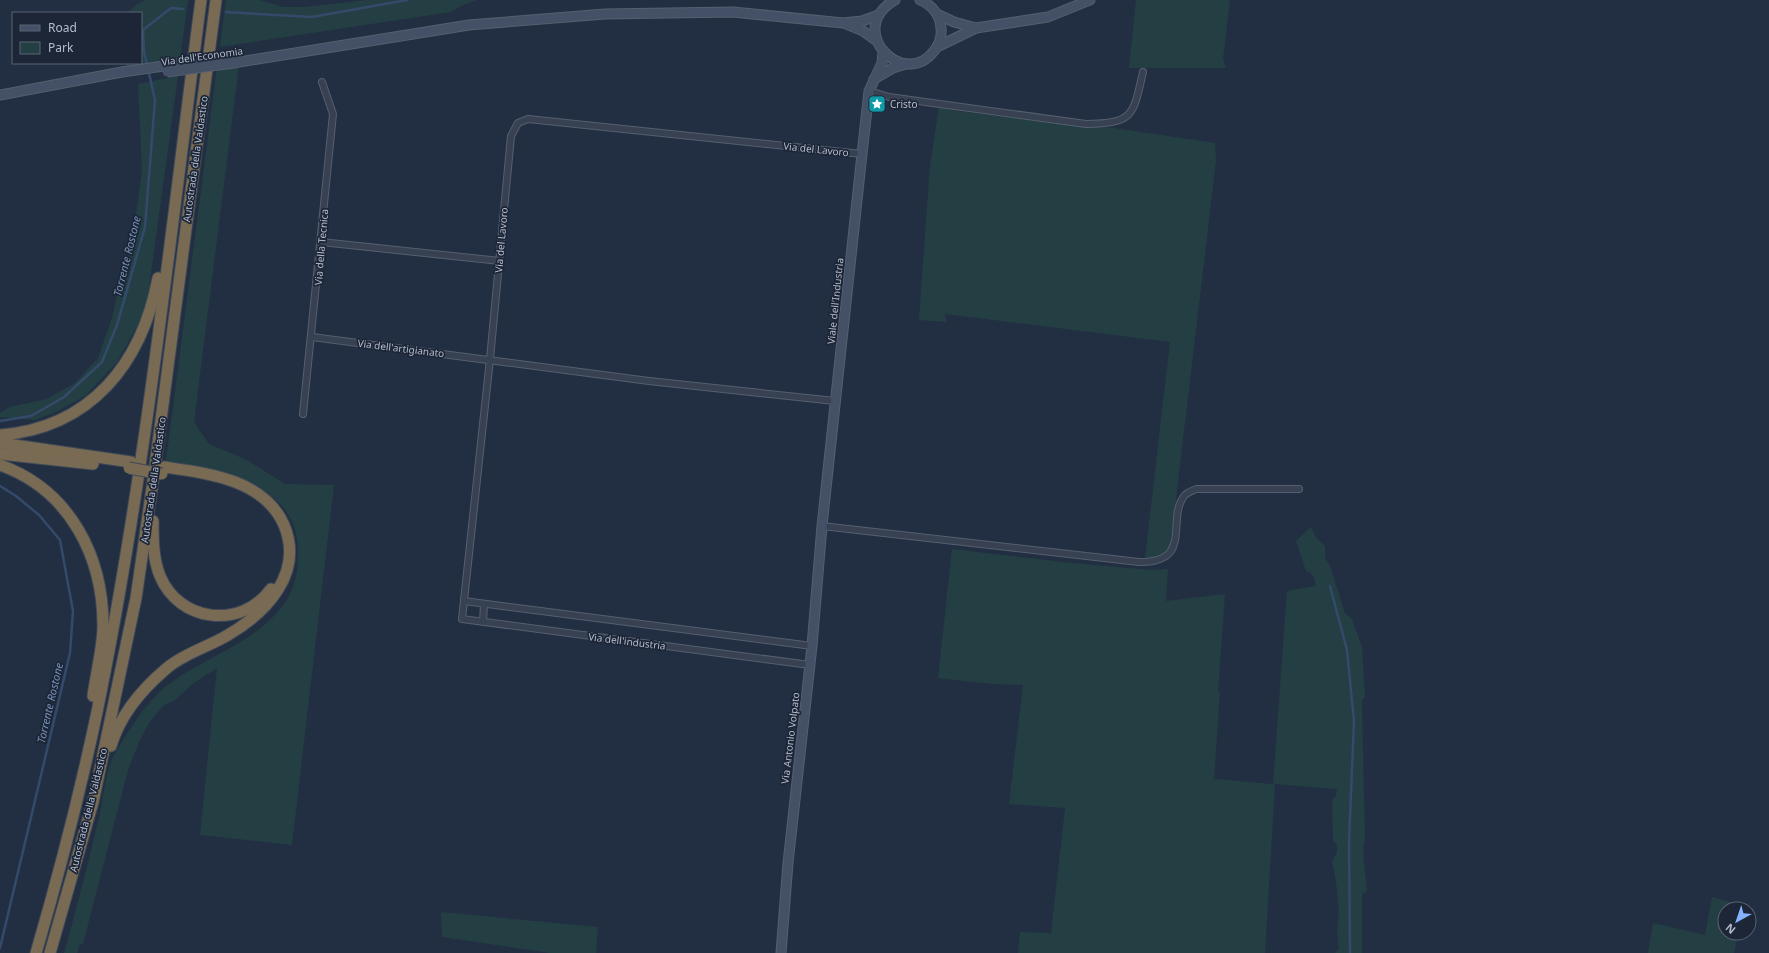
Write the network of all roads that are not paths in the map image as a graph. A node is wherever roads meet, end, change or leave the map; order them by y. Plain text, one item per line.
1 (201, 0) edge
2 (216, 0) edge
3 (895, 0) edge
4 (922, 0) edge
5 (1090, 0) edge
6 (889, 3) edge
7 (937, 14) junction
8 (879, 15) junction
9 (843, 23) junction
10 (198, 24) junction
11 (976, 28) junction
12 (877, 41) junction
13 (937, 47) junction
14 (883, 52) junction
15 (918, 62) junction
16 (1143, 72) dead end
17 (873, 80) junction
18 (322, 82) dead end
19 (869, 91) junction
20 (0, 95) edge
21 (862, 154) junction
22 (321, 242) junction
23 (500, 261) junction
24 (312, 337) junction
25 (490, 359) junction
26 (835, 401) junction
27 (303, 414) dead end
28 (0, 435) edge
29 (0, 443) edge
30 (0, 454) edge
31 (0, 465) edge
32 (130, 465) junction
33 (160, 474) junction
34 (1299, 489) dead end
35 (822, 526) junction
36 (464, 601) junction
37 (484, 604) junction
38 (482, 622) junction
39 (812, 646) junction
40 (810, 665) junction
41 (93, 802) junction
42 (76, 804) junction
43 (36, 953) edge
44 (50, 953) edge
45 (781, 953) edge

1 - 10 highway, Autostrada della Valdastico
2 - 33 highway, Autostrada della Valdastico
3 - 6 main road
4 - 7 main road
5 - 11 main road
6 - 8 main road
7 - 11 main road
7 - 13 main road
8 - 9 main road
8 - 12 main road
9 - 12 main road
9 - 20 main road, Via dell'Economia, bridge
10 - 28 highway
10 - 42 highway, Autostrada della Valdastico
11 - 13 main road
12 - 14 main road
13 - 15 main road
14 - 15 main road
14 - 17 main road, Viale dell'Industria
15 - 17 main road
16 - 19 street
17 - 19 main road, Viale dell'Industria
18 - 22 street, Via della Tecnica
19 - 21 main road, Viale dell'Industria
21 - 23 street, Via del Lavoro
21 - 26 main road, Viale dell'Industria
22 - 23 street
22 - 24 street, Via della Tecnica
23 - 25 street, Via del Lavoro
24 - 25 street, Via dell'artigianato
24 - 27 street, Via della Tecnica
25 - 26 street
25 - 36 street, Via dell'industria
26 - 35 main road, Viale dell'Industria
29 - 32 highway
30 - 32 highway
31 - 42 highway
32 - 33 highway, bridge
33 - 33 highway
33 - 41 highway, Autostrada della Valdastico
33 - 41 highway
34 - 35 street
35 - 39 main road, Via Antonio Volpato
36 - 37 street, Via dell'industria
36 - 38 street, Via dell'industria
37 - 38 street
37 - 39 street, Via dell'industria
38 - 40 street, Via dell'industria
39 - 40 main road, Via Antonio Volpato
40 - 45 main road, Via Antonio Volpato
41 - 44 highway, Autostrada della Valdastico
42 - 43 highway, Autostrada della Valdastico

